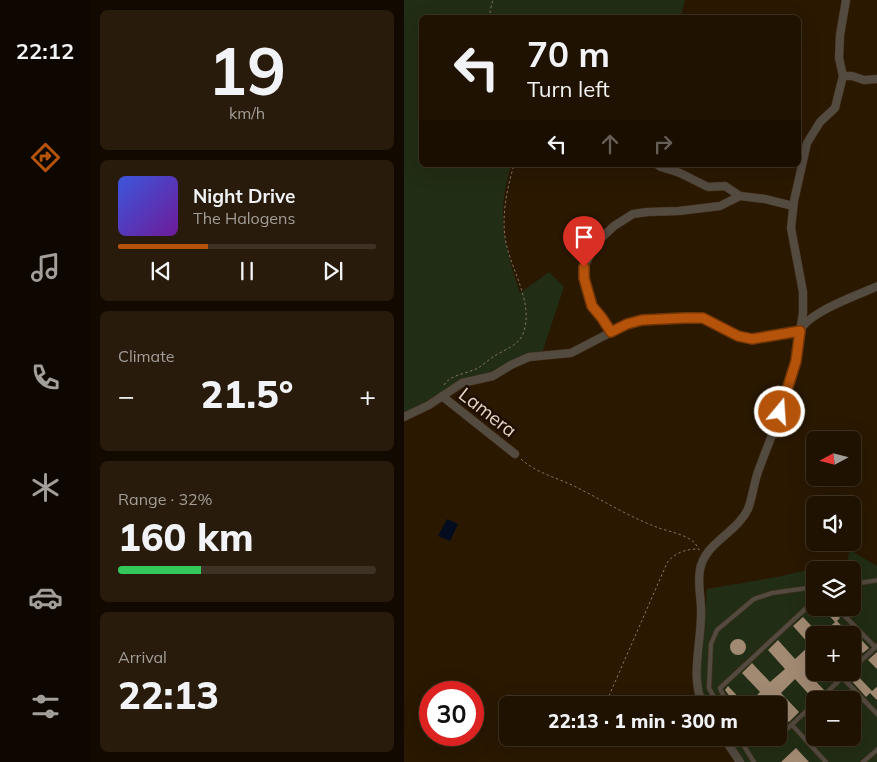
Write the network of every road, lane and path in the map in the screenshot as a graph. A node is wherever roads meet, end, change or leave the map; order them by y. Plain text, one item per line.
1 (494, 0) edge
2 (846, 0) edge
3 (491, 15) edge
4 (842, 76) junction
5 (877, 79) edge
6 (513, 167) edge
7 (661, 167) edge
8 (740, 196) junction
9 (794, 206) junction
10 (877, 286) edge
11 (800, 331) junction
12 (611, 332) junction
13 (442, 396) junction
14 (404, 417) edge
15 (515, 454) joint
16 (698, 549) junction
17 (707, 553) junction
18 (877, 580) edge
19 (861, 583) edge
20 (806, 588) edge
21 (806, 608) edge
22 (845, 616) edge
23 (876, 646) edge
24 (861, 660) edge
25 (838, 681) edge
26 (846, 681) edge
27 (828, 691) edge
28 (609, 696) edge
29 (699, 696) edge
30 (713, 696) edge
31 (724, 696) edge
32 (806, 712) edge
33 (877, 715) edge
34 (792, 725) junction
35 (787, 730) edge
36 (729, 746) edge
37 (743, 746) edge
38 (877, 749) edge
39 (740, 762) edge
40 (754, 762) edge
41 (826, 762) edge
42 (863, 762) edge

1 - 3 path
2 - 4 street
4 - 5 street
4 - 9 street
6 - 13 path
7 - 8 street
8 - 9 street
8 - 12 street
9 - 11 street
10 - 11 street
11 - 12 street
11 - 17 street
12 - 13 street
13 - 14 street
13 - 15 street, Lamera
15 - 16 path
16 - 17 path
16 - 28 path
17 - 29 street
18 - 19 lane
20 - 30 lane
21 - 31 lane
22 - 23 lane
23 - 24 lane
25 - 27 lane
26 - 33 lane
32 - 34 lane
34 - 35 lane
34 - 41 lane
36 - 39 street
37 - 40 lane
38 - 42 lane

